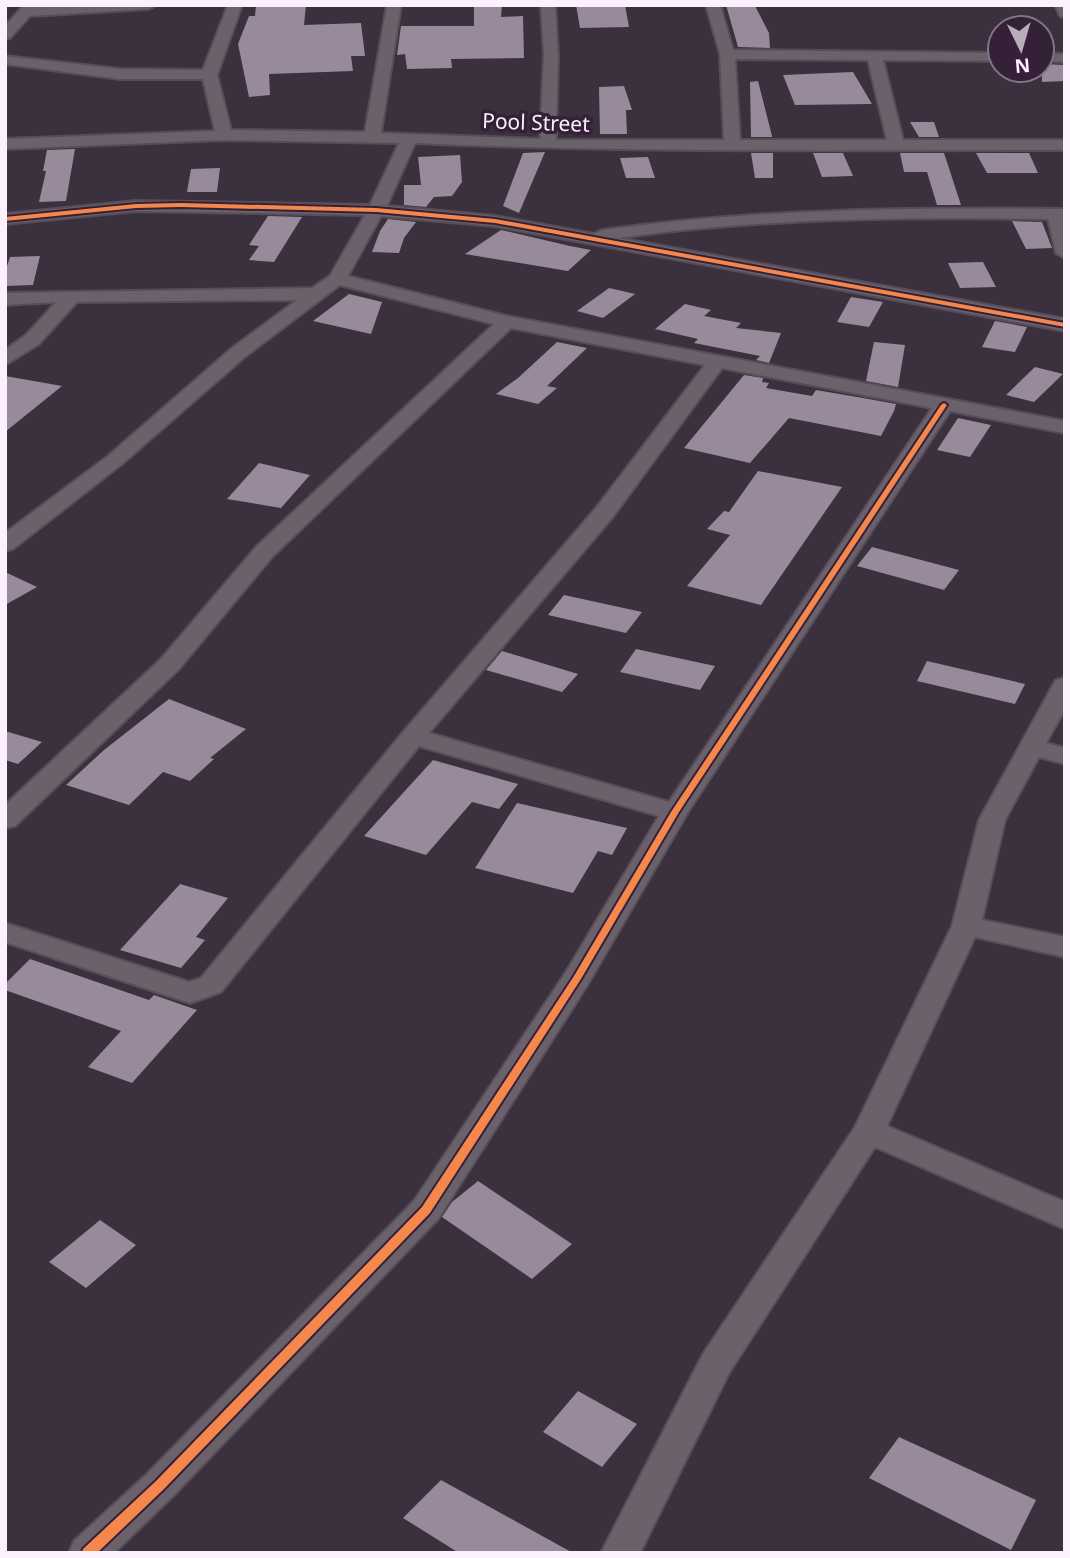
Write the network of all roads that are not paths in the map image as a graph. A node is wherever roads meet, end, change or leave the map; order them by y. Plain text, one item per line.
1 (149, 5) edge
2 (235, 5) edge
3 (394, 5) edge
4 (548, 5) edge
5 (713, 5) edge
6 (29, 9) edge
7 (5, 35) edge
8 (727, 54) junction
9 (875, 56) junction
10 (986, 57) edge
11 (5, 60) edge
12 (209, 75) junction
13 (224, 135) junction
14 (372, 137) junction
15 (409, 138) junction
16 (5, 144) edge
17 (548, 145) junction
18 (1065, 145) edge
19 (732, 146) junction
20 (896, 146) junction
21 (376, 210) junction
22 (1060, 214) edge
23 (5, 219) edge
24 (582, 238) junction
25 (1065, 253) edge
26 (337, 279) junction
27 (316, 294) junction
28 (72, 296) junction
29 (5, 299) edge
30 (507, 322) junction
31 (1065, 325) edge
32 (5, 359) edge
33 (717, 362) junction
34 (944, 405) junction
35 (1065, 427) edge
36 (5, 544) edge
37 (1065, 685) edge
38 (413, 736) junction
39 (1032, 747) junction
40 (1065, 756) edge
41 (675, 812) junction
42 (5, 820) edge
43 (966, 926) junction
44 (5, 932) edge
45 (1065, 947) edge
46 (869, 1131) junction
47 (1065, 1216) edge
48 (88, 1553) edge
49 (620, 1553) edge

1 - 6 street
2 - 12 street
3 - 14 street
4 - 17 street
5 - 8 street
6 - 7 street
8 - 9 street
8 - 19 street
9 - 10 street
9 - 20 street
11 - 12 street
12 - 13 street
13 - 14 street, Pool Street
13 - 16 street, Pool Street
14 - 15 street, Pool Street
15 - 17 street, Pool Street
15 - 21 street
17 - 19 street, Pool Street
18 - 20 street, Pool Street
19 - 20 street, Pool Street
21 - 23 street
21 - 24 street
21 - 26 street
22 - 24 street
22 - 25 street
24 - 31 street
26 - 27 street
26 - 30 street
27 - 28 street
27 - 36 street
28 - 29 street
28 - 32 street
30 - 33 street
30 - 42 street
33 - 34 street
33 - 38 street
34 - 35 street
34 - 41 street
37 - 39 street
38 - 41 street
38 - 44 street
39 - 40 street
39 - 43 street
41 - 48 street
43 - 45 street
43 - 46 street
46 - 47 street
46 - 49 street

